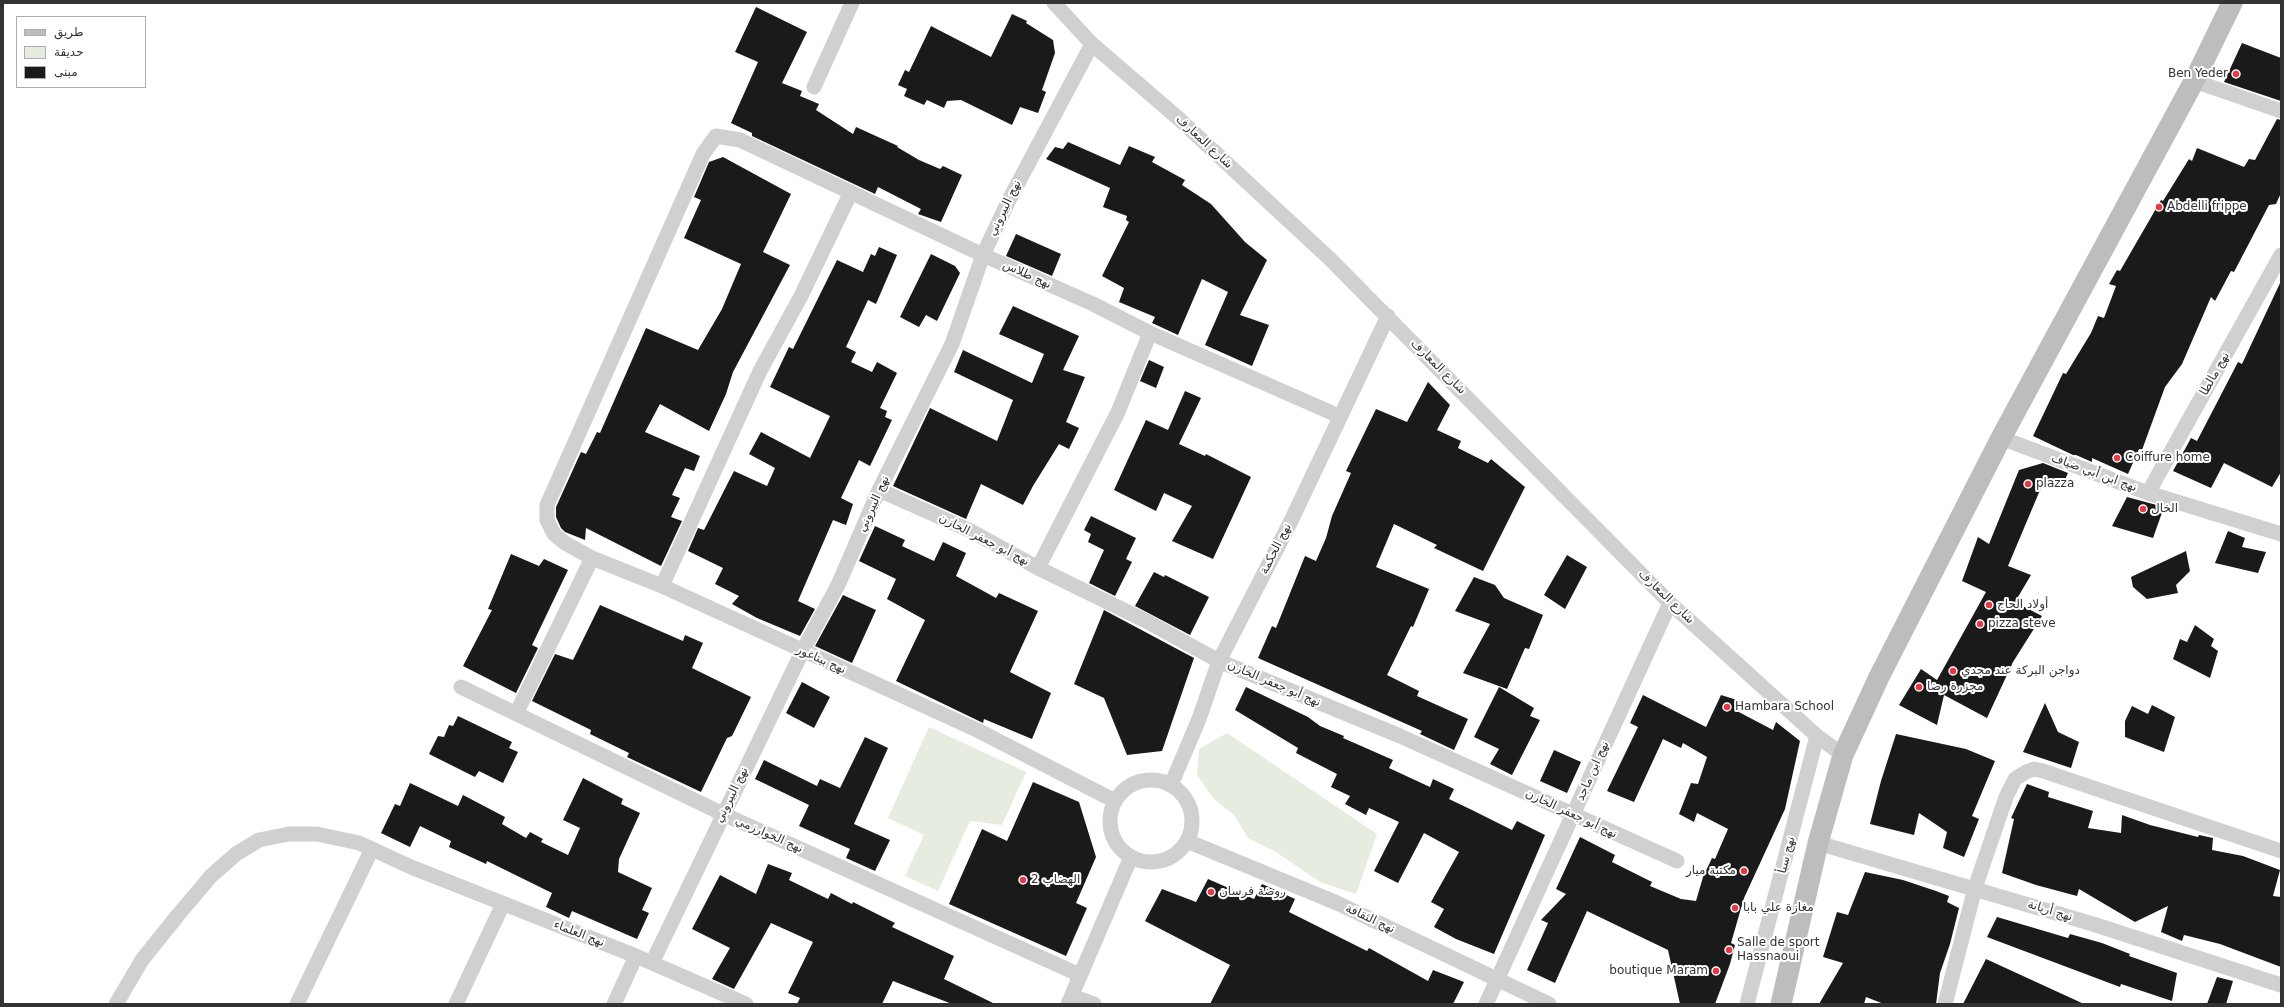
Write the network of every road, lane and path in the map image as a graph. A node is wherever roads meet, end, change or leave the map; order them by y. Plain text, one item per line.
1 (852, 3) edge
2 (1054, 3) edge
3 (2232, 3) edge
4 (1092, 44) junction
5 (2194, 81) junction
6 (814, 87) dead end
7 (2281, 111) edge
8 (851, 192) junction
9 (2281, 254) edge
10 (982, 255) junction
11 (1388, 316) junction
12 (1150, 333) junction
13 (1339, 416) junction
14 (2001, 438) junction
15 (879, 490) junction
16 (2148, 493) junction
17 (547, 505) joint
18 (2281, 534) edge
19 (592, 558) junction
20 (1038, 568) junction
21 (662, 586) junction
22 (1670, 603) junction
23 (802, 652) junction
24 (1219, 661) junction
25 (461, 687) dead end
26 (517, 712) junction
27 (1817, 736) junction
28 (1843, 755) junction
29 (1171, 785) junction
30 (1115, 801) junction
31 (723, 814) junction
32 (1573, 815) junction
33 (1187, 841) junction
34 (1818, 843) junction
35 (372, 849) junction
36 (2281, 851) edge
37 (1131, 857) junction
38 (1677, 861) dead end
39 (1974, 888) junction
40 (503, 904) junction
41 (636, 956) junction
42 (652, 962) junction
43 (1080, 975) junction
44 (1498, 981) junction
45 (2281, 985) edge
46 (1070, 1000) edge
47 (116, 1004) edge
48 (297, 1004) edge
49 (456, 1004) edge
50 (614, 1004) edge
51 (746, 1004) edge
52 (1094, 1004) edge
53 (1486, 1004) edge
54 (1549, 1004) edge
55 (1747, 1004) edge
56 (1781, 1004) edge
57 (1945, 1004) edge

1 - 6 street
2 - 4 street, شارع المعارف
3 - 5 street
4 - 10 street, نهج البيروني
4 - 11 street, شارع المعارف
5 - 7 street
5 - 14 street
8 - 10 street, نهج طلاس
8 - 17 street, نهج طلاس
8 - 21 street
9 - 16 street, نهج مالطا
10 - 12 street, نهج طلاس
10 - 15 street, نهج البيروني
11 - 13 street, نهج الحكمة
11 - 22 street, شارع المعارف
12 - 13 street, نهج طلاس
12 - 20 street
13 - 24 street, نهج الحكمة
14 - 16 street, نهج ابن أبي ضياف
14 - 28 street
15 - 20 street, نهج أبو جعفر الخازن
15 - 23 street, نهج البيروني
16 - 18 street, نهج ابن أبي ضياف
17 - 19 street, نهج بيتاغور
19 - 21 street, نهج بيتاغور
19 - 26 street
20 - 24 street, نهج أبو جعفر الخازن
21 - 23 street, نهج بيتاغور
22 - 27 street, شارع المعارف
22 - 32 street, نهج ابن ماجد
23 - 30 street, نهج بيتاغور
23 - 31 street, نهج البيروني
24 - 29 street, نهج الحكمة
24 - 32 street, نهج أبو جعفر الخازن
25 - 26 street, نهج الخوارزمي
26 - 31 street, نهج الخوارزمي
27 - 28 street
27 - 55 street, نهج سبأ
28 - 34 street
29 - 30 street
29 - 33 street
30 - 37 street
31 - 42 street, نهج البيروني
31 - 43 street, نهج الخوارزمي
32 - 38 street, نهج أبو جعفر الخازن
32 - 44 street, نهج ابن ماجد
33 - 37 street
33 - 44 street, نهج الثقافة
34 - 39 street, نهج أريانة
34 - 56 street
35 - 40 street, نهج العلماء
35 - 47 street, نهج العلماء
35 - 48 street
36 - 39 street
37 - 43 street
39 - 45 street, نهج أريانة
39 - 57 street
40 - 41 street, نهج العلماء
40 - 49 street
41 - 42 street, نهج العلماء
41 - 50 street
42 - 51 street, نهج العلماء
43 - 46 street
44 - 53 street, نهج ابن ماجد
44 - 54 street, نهج الثقافة
46 - 52 street

